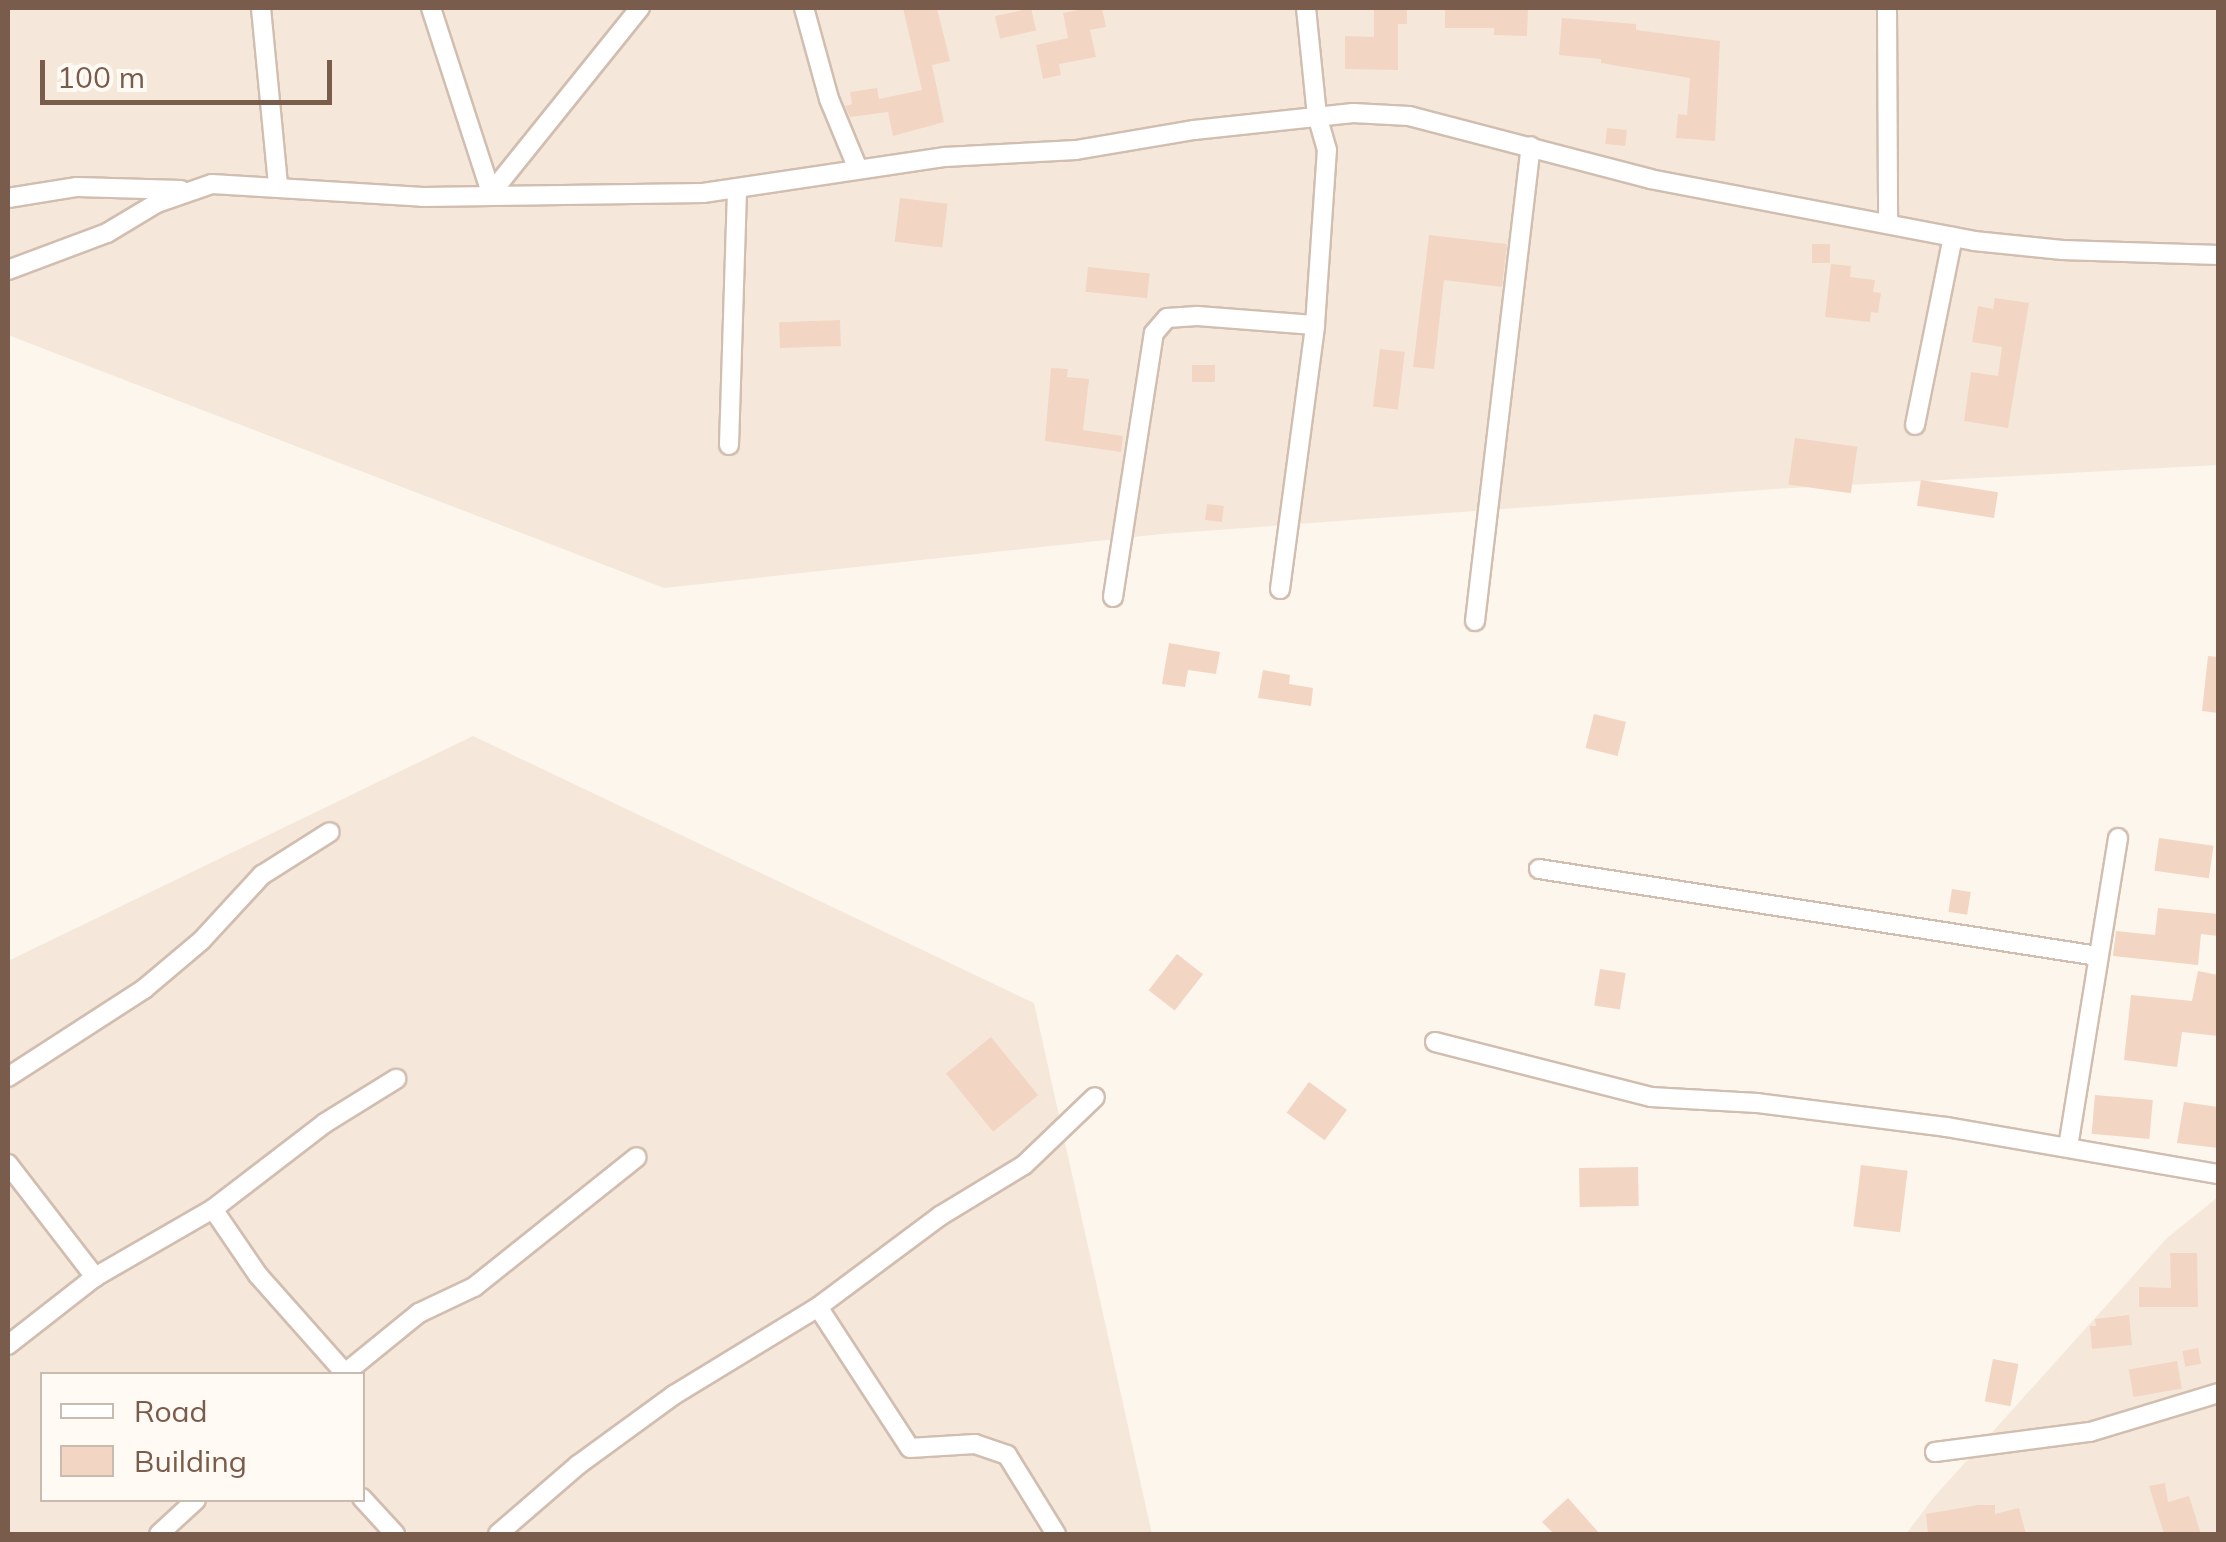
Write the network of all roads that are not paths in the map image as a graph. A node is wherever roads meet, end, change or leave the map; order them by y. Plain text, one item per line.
1 (260, 8) edge
2 (432, 8) edge
3 (640, 8) edge
4 (804, 8) edge
5 (1306, 8) edge
6 (1888, 8) edge
7 (1317, 116) junction
8 (1531, 146) junction
9 (858, 170) junction
10 (278, 185) junction
11 (737, 189) junction
12 (187, 190) junction
13 (492, 193) junction
14 (8, 198) edge
15 (1888, 223) junction
16 (1953, 236) junction
17 (2218, 255) edge
18 (8, 270) edge
19 (1315, 325) junction
20 (1915, 425) dead end
21 (730, 445) dead end
22 (1280, 589) dead end
23 (1113, 598) dead end
24 (1475, 621) dead end
25 (330, 832) dead end
26 (2118, 838) dead end
27 (1539, 869) dead end
28 (2098, 956) junction
29 (1435, 1042) dead end
30 (8, 1077) edge
31 (396, 1079) dead end
32 (1095, 1097) dead end
33 (2068, 1147) junction
34 (637, 1158) dead end
35 (8, 1164) edge
36 (2218, 1174) edge
37 (213, 1209) junction
38 (95, 1277) junction
39 (818, 1307) junction
40 (8, 1345) edge
41 (343, 1372) edge
42 (347, 1372) edge
43 (2218, 1393) edge
44 (1934, 1452) dead end
45 (365, 1501) edge
46 (194, 1502) edge
47 (159, 1534) edge
48 (395, 1534) edge
49 (498, 1534) edge
50 (1056, 1534) edge

1 - 10 street
2 - 13 street
3 - 13 street
4 - 9 street
5 - 7 street
6 - 15 street
7 - 8 street
7 - 9 street
7 - 19 street
8 - 15 street
8 - 24 street
9 - 11 street
10 - 12 street
10 - 13 street
11 - 13 street
11 - 21 street
12 - 14 street
12 - 18 street
15 - 16 street
16 - 17 street
16 - 20 street
19 - 22 street
19 - 23 street
25 - 30 street
26 - 28 street
27 - 28 street
28 - 33 street
29 - 33 street
31 - 37 street
32 - 39 street
33 - 36 street
34 - 42 street
35 - 38 street
37 - 38 street
37 - 41 street
38 - 40 street
39 - 49 street
39 - 50 street
43 - 44 street
45 - 48 street
46 - 47 street

